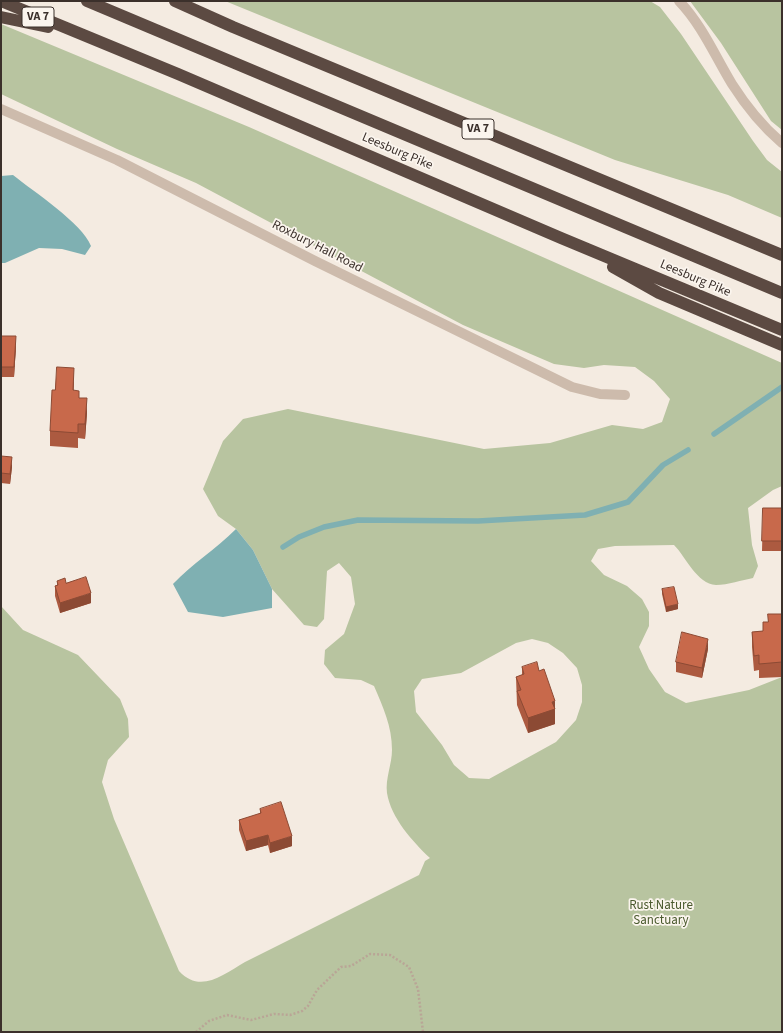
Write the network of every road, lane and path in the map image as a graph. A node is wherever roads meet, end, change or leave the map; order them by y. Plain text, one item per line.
1 (1, 1) edge
2 (87, 1) edge
3 (175, 1) edge
4 (679, 1) edge
5 (1, 17) edge
6 (74, 33) junction
7 (1, 109) edge
8 (782, 143) edge
9 (561, 238) junction
10 (782, 255) edge
11 (782, 293) edge
12 (782, 330) edge
13 (782, 345) edge
14 (625, 395) dead end
15 (196, 1032) edge
16 (423, 1032) edge

1 - 6 highway, Leesburg Pike / VA 7
2 - 11 highway
3 - 10 highway, VA 7
4 - 8 street
5 - 6 highway
6 - 9 highway, Leesburg Pike / VA 7
7 - 14 street, Roxbury Hall Road
9 - 12 highway, Leesburg Pike / VA 7
9 - 13 highway
15 - 16 path

